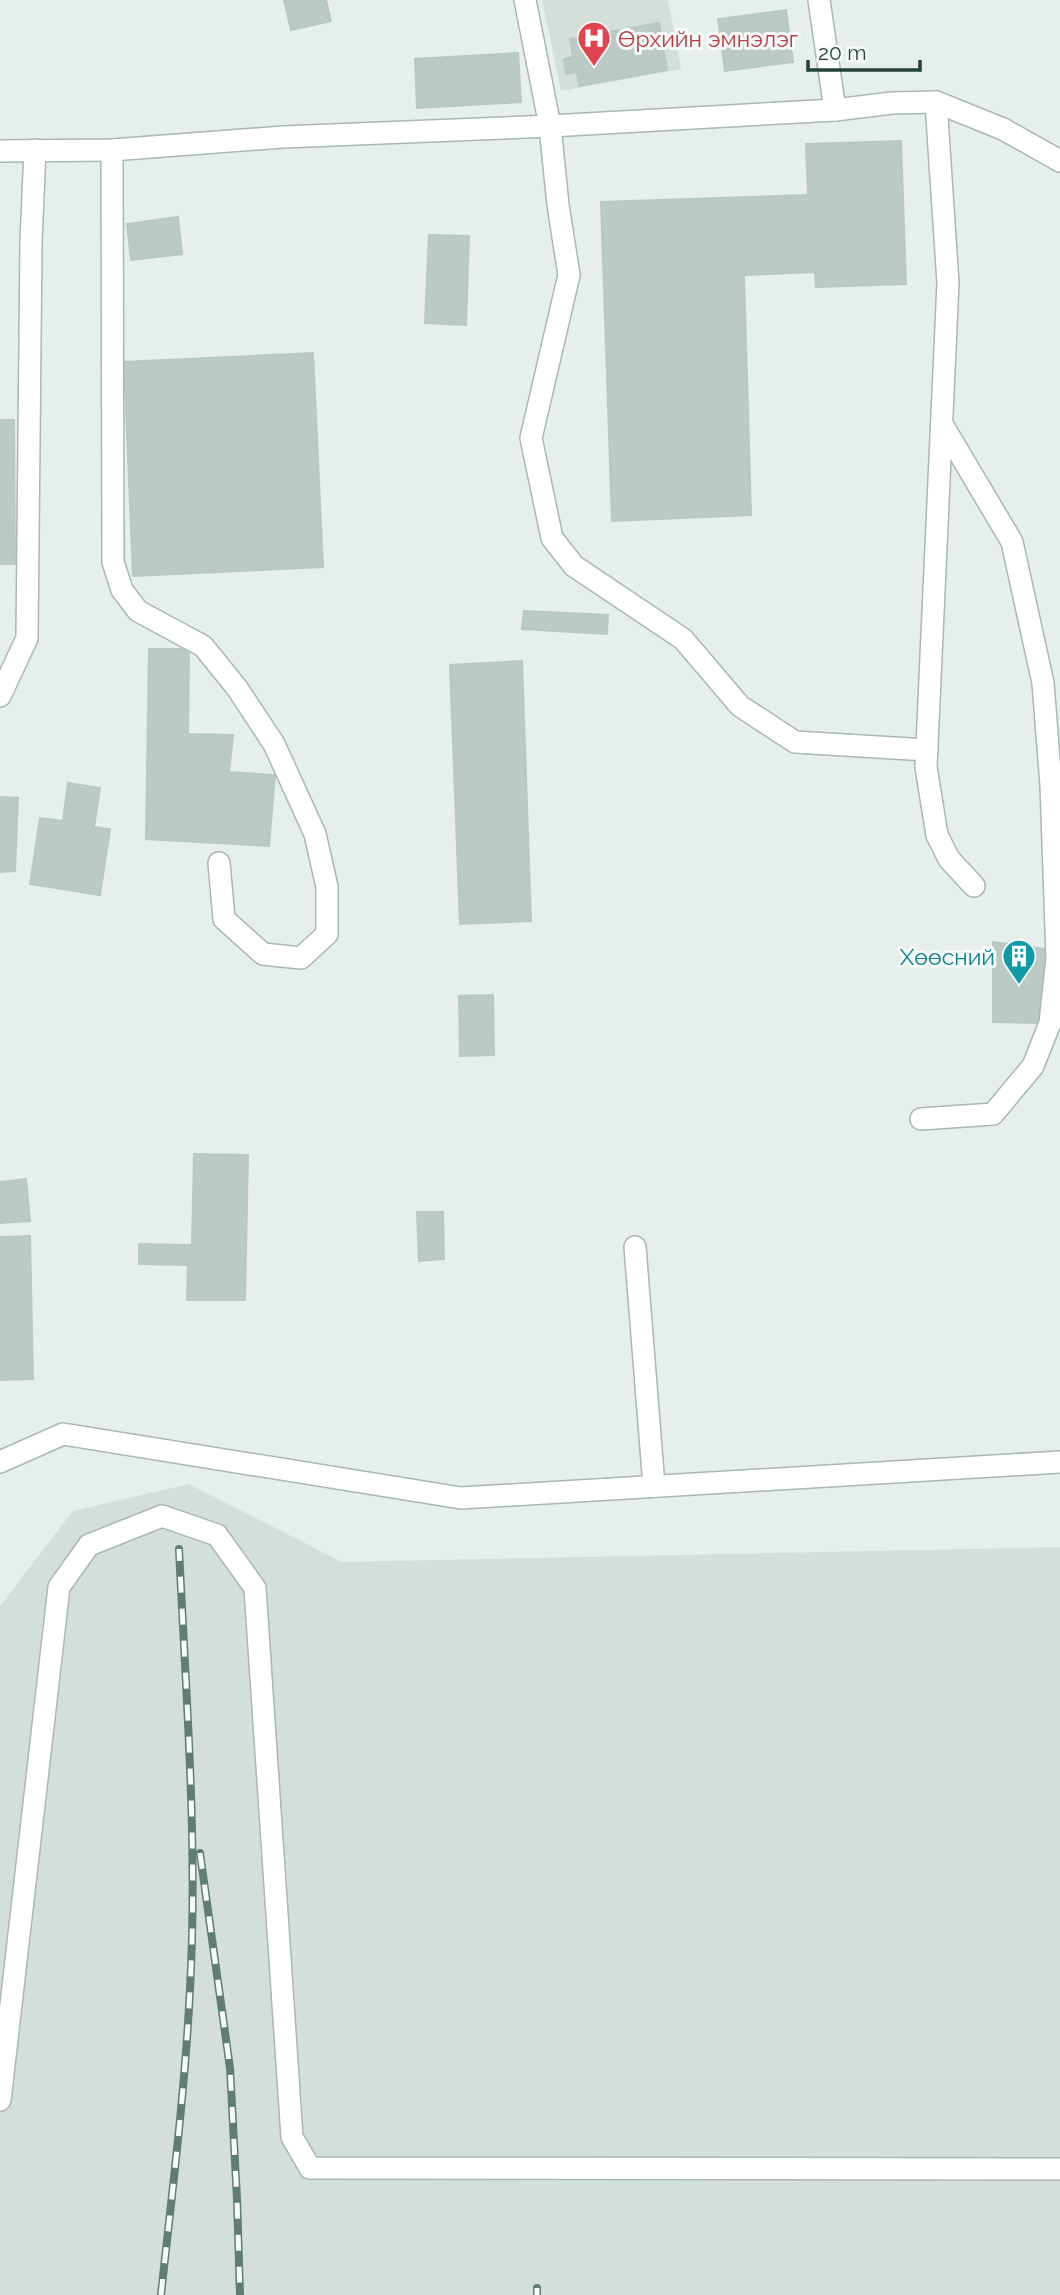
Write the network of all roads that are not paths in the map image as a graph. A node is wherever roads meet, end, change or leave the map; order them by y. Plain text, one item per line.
1 (525, 0) edge
2 (819, 0) edge
3 (936, 103) junction
4 (835, 110) junction
5 (550, 126) junction
6 (35, 150) junction
7 (111, 150) junction
8 (0, 151) edge
9 (1060, 161) edge
10 (942, 424) junction
11 (0, 696) edge
12 (927, 750) junction
13 (219, 863) dead end
14 (974, 886) dead end
15 (921, 1119) dead end
16 (635, 1247) dead end
17 (0, 1462) edge
18 (1060, 1462) edge
19 (654, 1486) junction
20 (0, 2100) edge
21 (1059, 2169) edge

1 - 5 street
2 - 4 street
3 - 4 street
3 - 9 street
3 - 10 street
4 - 5 street
5 - 7 street
5 - 12 street
6 - 7 street
6 - 8 street
6 - 11 street
7 - 13 street
10 - 12 street
10 - 15 street
12 - 14 street
16 - 19 street
17 - 19 street
18 - 19 street
20 - 21 street

